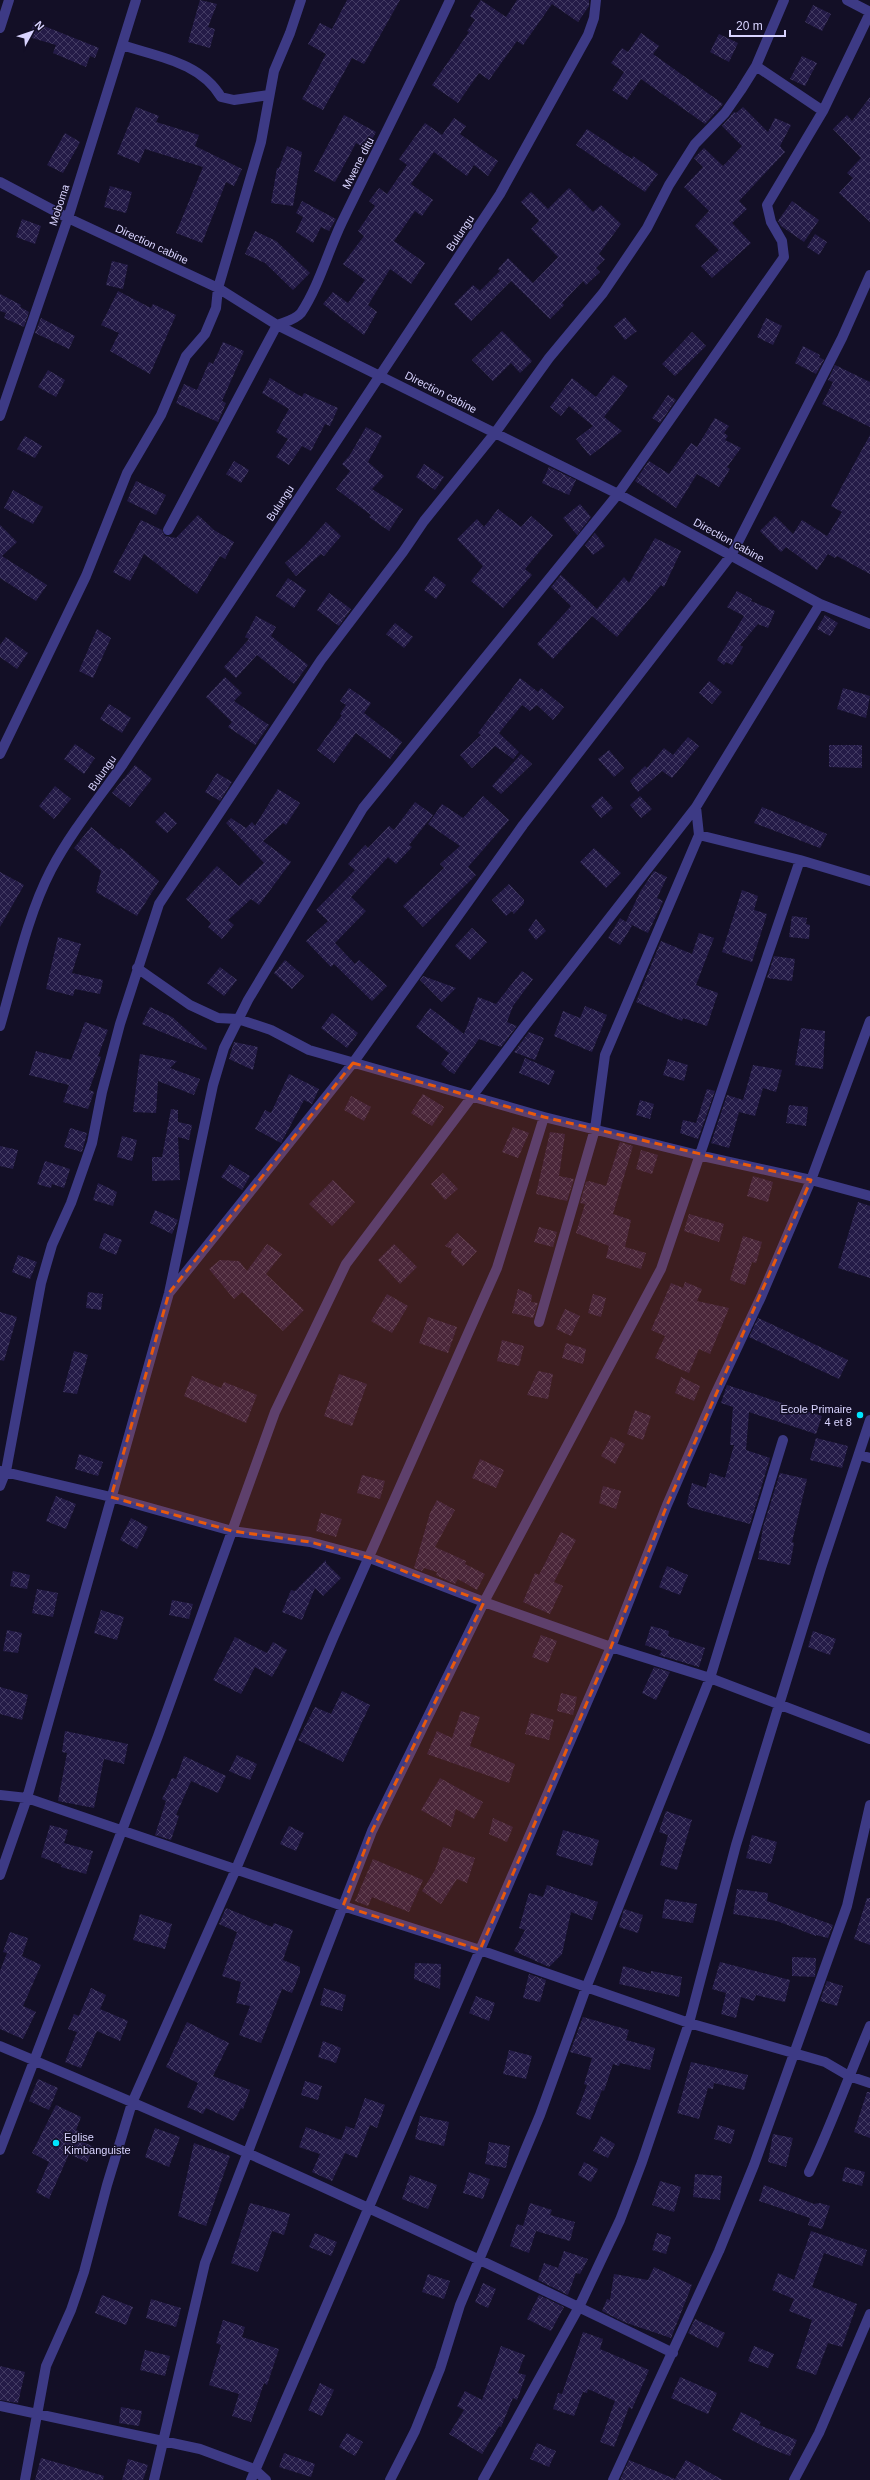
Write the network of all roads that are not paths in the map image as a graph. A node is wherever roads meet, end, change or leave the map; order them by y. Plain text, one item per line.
1 (9, 0) edge
2 (136, 0) edge
3 (301, 0) edge
4 (450, 0) edge
5 (596, 0) edge
6 (784, 0) edge
7 (847, 0) edge
8 (870, 12) edge
9 (0, 28) edge
10 (122, 45) junction
11 (756, 66) junction
12 (269, 95) junction
13 (823, 111) junction
14 (0, 182) edge
15 (68, 218) junction
16 (870, 275) edge
17 (218, 288) junction
18 (277, 325) junction
19 (379, 374) junction
20 (0, 416) edge
21 (495, 433) junction
22 (618, 494) junction
23 (168, 530) dead end
24 (732, 554) junction
25 (820, 604) junction
26 (870, 624) edge
27 (0, 754) edge
28 (696, 807) junction
29 (699, 835) junction
30 (800, 860) junction
31 (870, 882) edge
32 (137, 968) junction
33 (238, 1019) junction
34 (870, 1021) edge
35 (0, 1026) edge
36 (353, 1063) junction
37 (473, 1095) junction
38 (544, 1116) junction
39 (595, 1129) junction
40 (698, 1155) junction
41 (811, 1180) junction
42 (870, 1196) edge
43 (169, 1293) junction
44 (539, 1322) dead end
45 (870, 1420) edge
46 (783, 1440) dead end
47 (859, 1455) junction
48 (870, 1458) edge
49 (3, 1471) edge
50 (0, 1486) edge
51 (111, 1497) junction
52 (232, 1531) junction
53 (370, 1558) junction
54 (484, 1602) junction
55 (611, 1647) junction
56 (710, 1678) junction
57 (780, 1704) junction
58 (870, 1739) edge
59 (0, 1795) edge
60 (27, 1798) junction
61 (870, 1804) edge
62 (122, 1830) junction
63 (236, 1869) junction
64 (0, 1875) edge
65 (343, 1906) junction
66 (480, 1950) junction
67 (586, 1988) junction
68 (689, 2023) junction
69 (870, 2026) edge
70 (0, 2046) edge
71 (796, 2052) junction
72 (35, 2060) junction
73 (849, 2076) junction
74 (870, 2083) edge
75 (132, 2103) junction
76 (0, 2150) edge
77 (247, 2152) junction
78 (809, 2172) dead end
79 (368, 2207) junction
80 (480, 2259) junction
81 (579, 2307) junction
82 (870, 2314) edge
83 (673, 2353) junction
84 (0, 2406) edge
85 (36, 2413) junction
86 (162, 2441) junction
87 (254, 2469) junction
88 (25, 2480) edge
89 (154, 2480) edge
90 (251, 2480) edge
91 (266, 2480) edge
92 (390, 2480) edge
93 (483, 2480) edge
94 (613, 2480) edge
95 (794, 2480) edge

1 - 9 street
2 - 10 street, Moboma
3 - 12 street
4 - 18 street, Mwene ditu
5 - 19 street, Bulungu
6 - 11 street
7 - 8 street
8 - 13 street
10 - 12 street
10 - 15 street, Moboma
11 - 13 street
11 - 21 street
12 - 17 street
13 - 22 street
14 - 15 street, Direction cabine
15 - 17 street, Direction cabine
15 - 20 street, Moboma
16 - 24 street
17 - 18 street, Direction cabine
17 - 27 street
18 - 19 street, Direction cabine
18 - 23 street
19 - 21 street, Direction cabine
19 - 35 street, Bulungu
21 - 22 street, Direction cabine
21 - 32 street
22 - 24 street, Direction cabine
22 - 33 street
24 - 25 street, Direction cabine
24 - 36 street
25 - 26 street, Direction cabine
25 - 28 street
28 - 29 street
28 - 37 street
29 - 30 street
29 - 39 street
30 - 31 street
30 - 40 street
32 - 33 street
32 - 49 street
33 - 36 street
33 - 43 street
34 - 41 street
36 - 37 street
36 - 43 street
37 - 38 street
37 - 52 street
38 - 39 street
38 - 53 street
39 - 40 street
39 - 44 street
40 - 41 street
40 - 54 street
41 - 42 street
41 - 55 street
43 - 51 street
45 - 47 street
46 - 56 street
47 - 48 street
47 - 57 street
49 - 50 street
49 - 51 street
51 - 52 street
51 - 60 street
52 - 53 street
52 - 62 street
53 - 54 street
53 - 63 street
54 - 55 street
54 - 65 street
55 - 56 street
55 - 66 street
56 - 57 street
56 - 67 street
57 - 58 street
57 - 68 street
59 - 60 street
60 - 62 street
60 - 64 street
61 - 71 street
62 - 63 street
62 - 72 street
63 - 65 street
63 - 75 street
65 - 66 street
65 - 77 street
66 - 67 street
66 - 79 street
67 - 68 street
67 - 80 street
68 - 71 street
68 - 81 street
69 - 73 street
70 - 72 street
71 - 73 street
71 - 83 street
72 - 75 street
72 - 76 street
73 - 74 street
73 - 78 street
75 - 77 street
75 - 85 street
77 - 79 street
77 - 86 street
79 - 80 street
79 - 87 street
80 - 81 street
80 - 92 street
81 - 83 street
81 - 93 street
82 - 95 street
83 - 94 street
84 - 85 street
85 - 86 street
85 - 88 street
86 - 87 street
86 - 89 street
87 - 90 street
87 - 91 street

